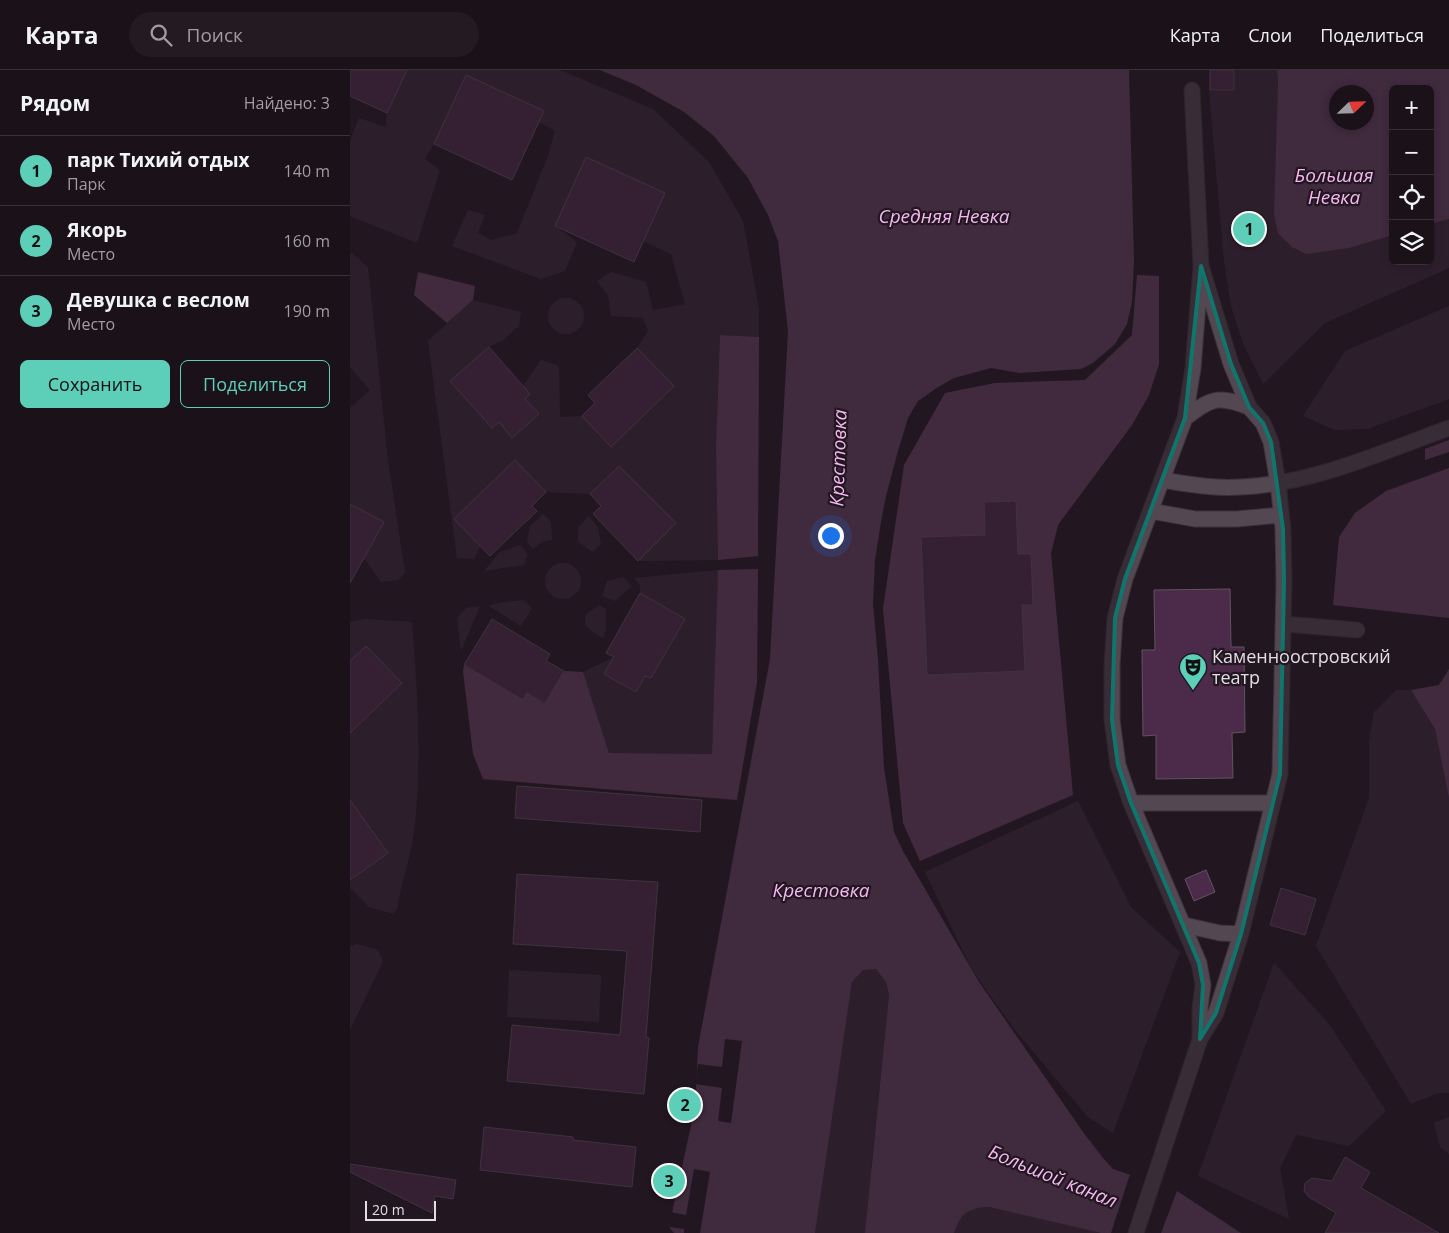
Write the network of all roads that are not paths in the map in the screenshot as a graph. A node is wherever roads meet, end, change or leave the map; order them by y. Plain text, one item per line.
1 (1192, 90) dead end
2 (1201, 266) junction
3 (1248, 407) junction
4 (1185, 418) junction
5 (1449, 428) edge
6 (1162, 480) junction
7 (1278, 483) junction
8 (1151, 511) junction
9 (1281, 515) junction
10 (1284, 624) junction
11 (1357, 630) dead end
12 (1131, 803) junction
13 (1273, 803) junction
14 (1184, 924) junction
15 (1241, 934) junction
16 (1200, 1039) junction
17 (1136, 1233) edge

1 - 2 street
2 - 3 street
2 - 4 street
3 - 4 street
3 - 7 street
4 - 6 street
5 - 7 street
6 - 7 street
6 - 8 street
7 - 9 street
8 - 9 street
8 - 12 street
9 - 10 street
10 - 11 street
10 - 13 street
12 - 13 street
12 - 14 street
13 - 15 street
14 - 15 street
14 - 16 street
15 - 16 street
16 - 17 street

